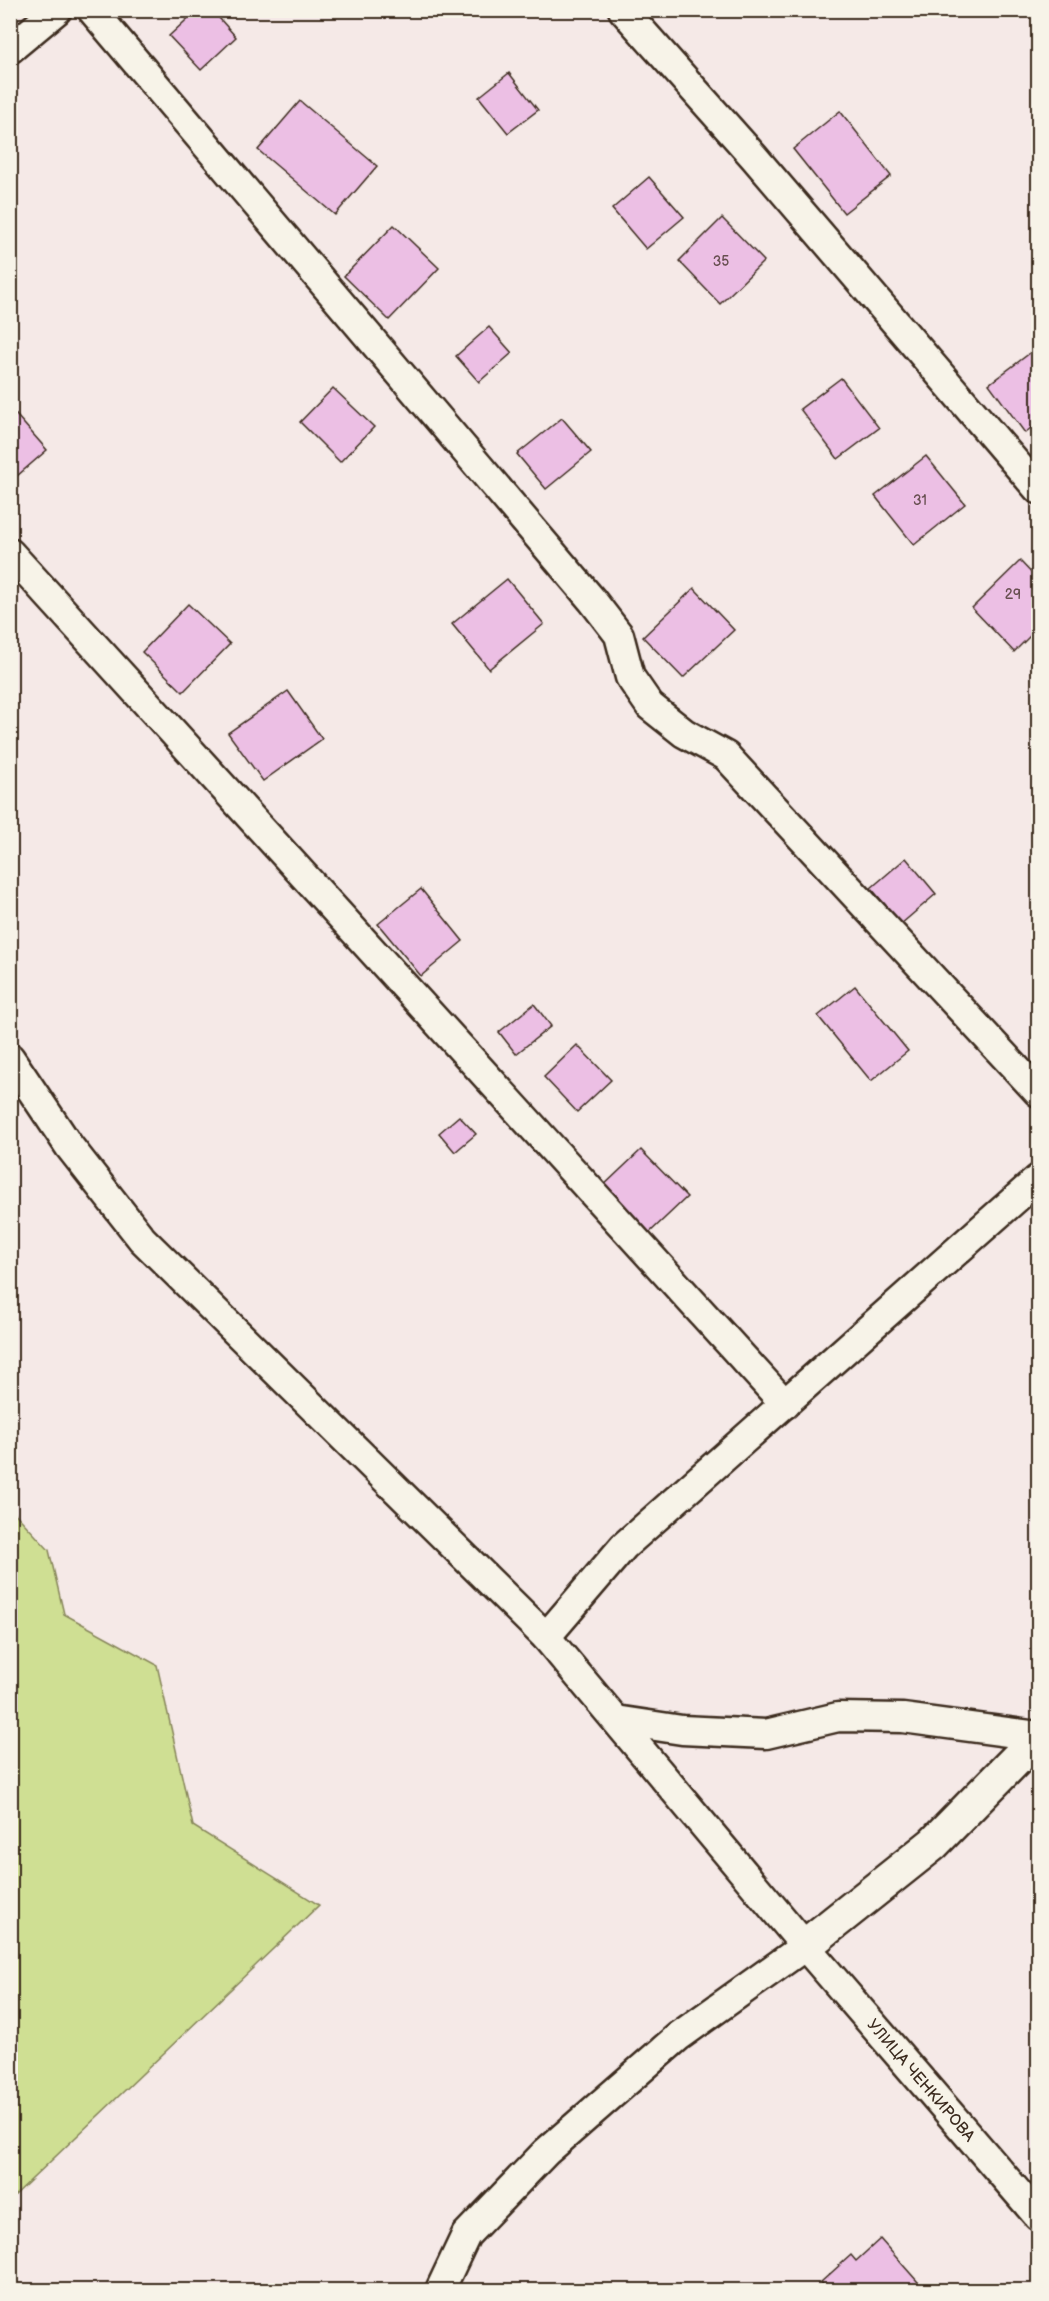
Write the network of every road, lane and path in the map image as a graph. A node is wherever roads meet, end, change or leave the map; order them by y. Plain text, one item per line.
1 (57, 10) edge
2 (92, 10) edge
3 (623, 10) edge
4 (10, 50) edge
5 (1038, 489) edge
6 (10, 553) edge
7 (10, 1058) edge
8 (1038, 1092) edge
9 (1038, 1179) edge
10 (785, 1404) junction
11 (546, 1637) junction
12 (616, 1720) junction
13 (1038, 1737) edge
14 (805, 1946) junction
15 (1038, 2216) edge
16 (440, 2290) edge

1 - 4 street
2 - 8 street
3 - 5 street
6 - 10 street
7 - 11 street, УЛИЦА ЧЕНКИРОВА
9 - 10 street
10 - 11 street
11 - 12 street, УЛИЦА ЧЕНКИРОВА
12 - 13 street
12 - 14 street, УЛИЦА ЧЕНКИРОВА
13 - 14 street
14 - 15 street, УЛИЦА ЧЕНКИРОВА
14 - 16 street

